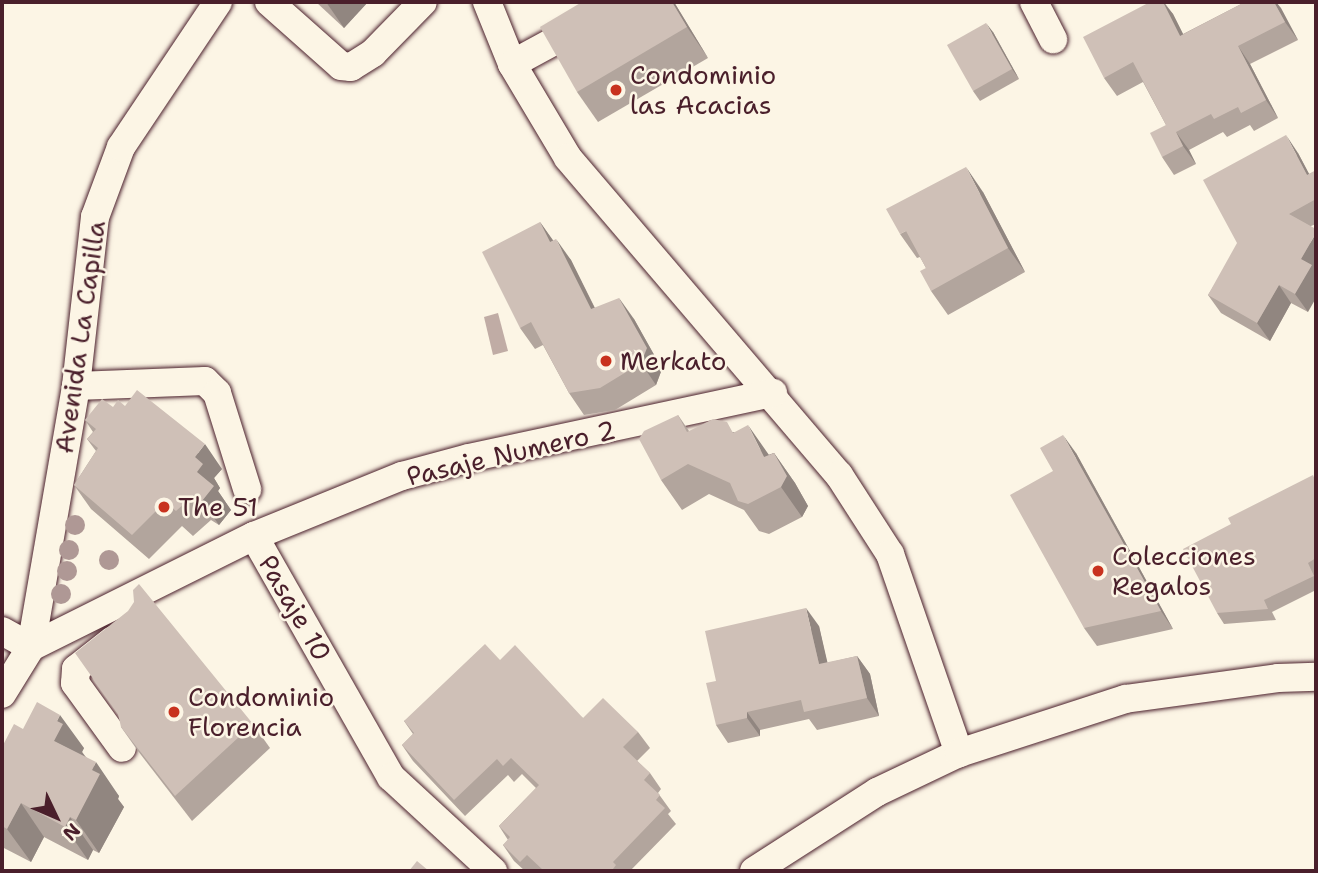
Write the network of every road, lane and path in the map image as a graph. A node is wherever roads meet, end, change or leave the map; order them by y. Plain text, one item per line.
1 (218, 2) edge
2 (269, 2) edge
3 (424, 2) edge
4 (487, 2) edge
5 (626, 2) edge
6 (1034, 2) edge
7 (1053, 39) dead end
8 (512, 64) junction
9 (76, 386) junction
10 (773, 393) junction
11 (247, 489) dead end
12 (254, 536) junction
13 (127, 600) junction
14 (2, 631) edge
15 (31, 647) junction
16 (1316, 677) edge
17 (2, 694) edge
18 (122, 748) edge
19 (959, 753) junction
20 (493, 871) edge
21 (754, 871) edge

1 - 9 street, Avenida La Capilla
2 - 3 street
4 - 8 street
5 - 8 street
6 - 7 street
8 - 10 street
9 - 11 street
9 - 15 street, Avenida La Capilla
10 - 12 street, Pasaje Numero 2
10 - 19 street
12 - 13 street, Pasaje Numero 2
12 - 20 street, Pasaje 10
13 - 15 street, Pasaje Numero 2
13 - 18 street
14 - 15 street
15 - 17 street, Avenida La Capilla
16 - 19 street
19 - 21 street

